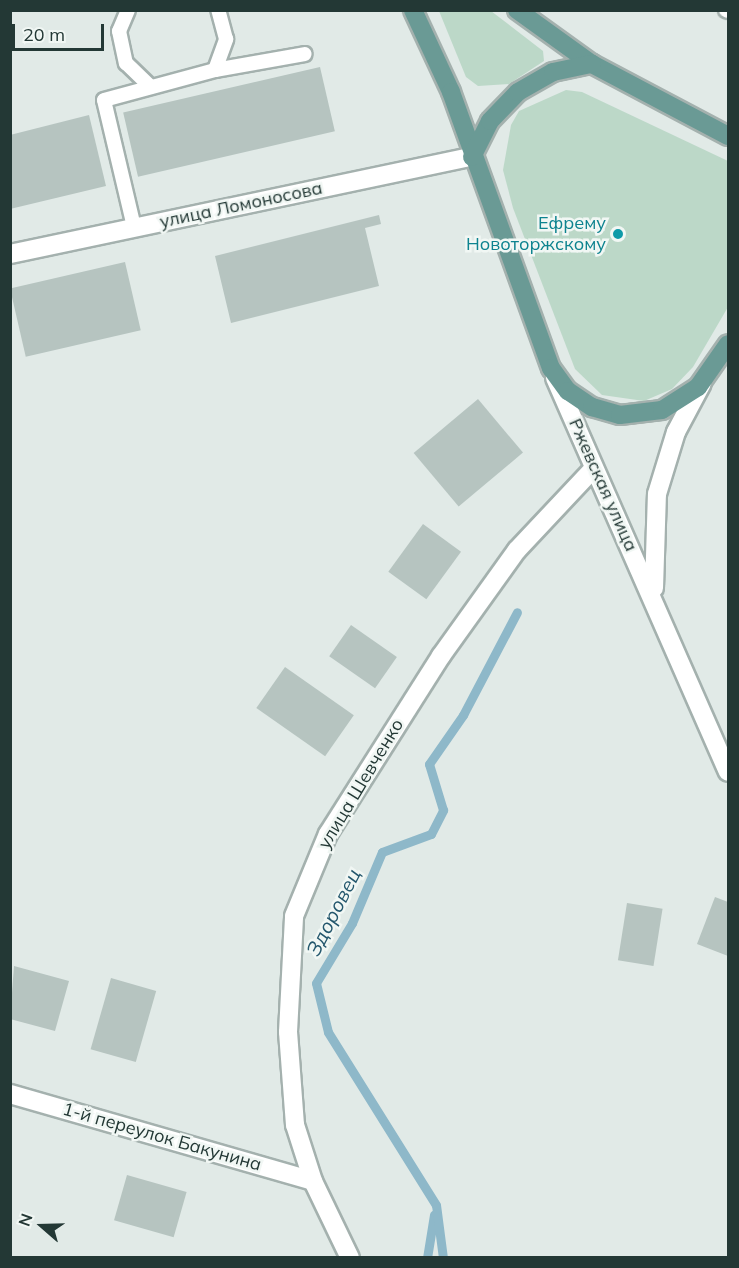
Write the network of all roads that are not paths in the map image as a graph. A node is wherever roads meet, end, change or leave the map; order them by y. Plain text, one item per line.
1 (128, 10) edge
2 (218, 10) edge
3 (413, 10) edge
4 (517, 10) edge
5 (305, 54) dead end
6 (592, 64) junction
7 (215, 70) junction
8 (149, 85) junction
9 (728, 135) edge
10 (472, 157) junction
11 (134, 227) junction
12 (10, 254) edge
13 (729, 344) edge
14 (551, 368) junction
15 (707, 375) junction
16 (594, 468) junction
17 (656, 602) junction
18 (729, 772) edge
19 (10, 1094) edge
20 (313, 1181) junction
21 (350, 1257) edge

1 - 8 lane
2 - 7 lane
3 - 10 main road
4 - 6 main road
5 - 7 lane
6 - 9 main road
6 - 10 main road
7 - 8 lane
8 - 11 lane
10 - 11 street, улица Ломоносова
10 - 14 main road
11 - 12 street, улица Ломоносова
13 - 15 main road
14 - 15 main road
14 - 16 street, Ржевская улица
15 - 17 street, Ржевская улица
16 - 17 street, Ржевская улица
16 - 20 street, улица Шевченко
17 - 18 street, Ржевская улица
19 - 20 street, 1-й переулок Бакунина
20 - 21 street, улица Шевченко

